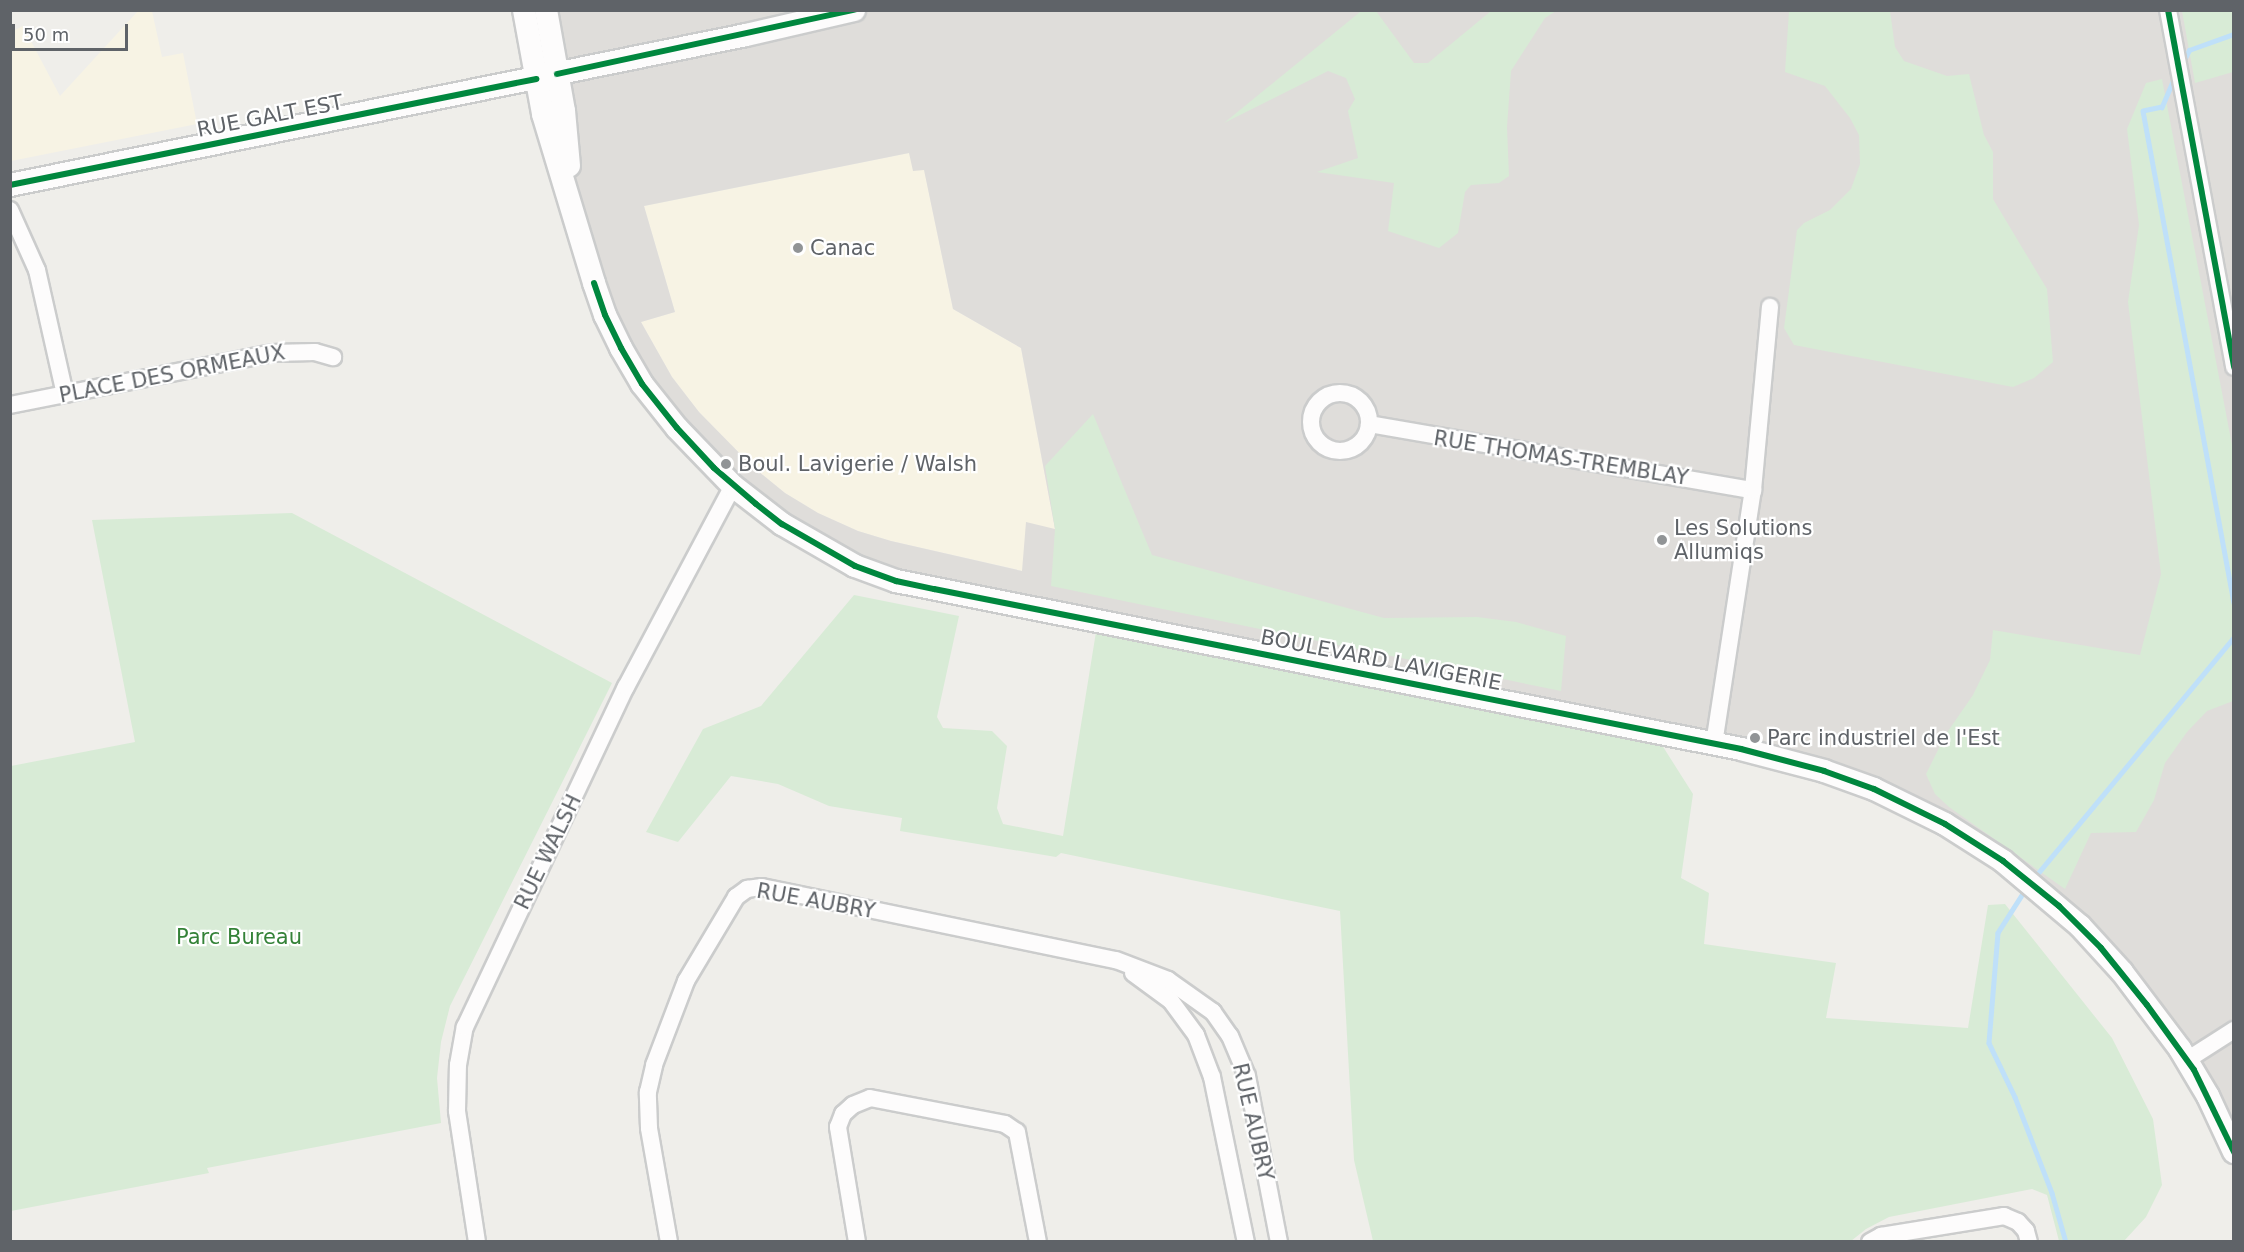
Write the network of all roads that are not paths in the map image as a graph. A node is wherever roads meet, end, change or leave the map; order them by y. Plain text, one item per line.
1 (524, 10) edge
2 (546, 10) edge
3 (854, 10) edge
4 (2168, 10) edge
5 (546, 76) junction
6 (10, 185) edge
7 (10, 210) edge
8 (1770, 308) dead end
9 (333, 357) dead end
10 (2234, 367) edge
11 (65, 394) junction
12 (10, 405) edge
13 (1369, 424) dead end
14 (733, 486) junction
15 (1753, 489) junction
16 (1714, 744) junction
17 (1116, 960) junction
18 (2234, 1030) edge
19 (2187, 1060) junction
20 (2234, 1152) edge
21 (477, 1242) edge
22 (669, 1242) edge
23 (857, 1242) edge
24 (1038, 1242) edge
25 (1246, 1242) edge
26 (1279, 1242) edge
27 (1870, 1242) edge
28 (2030, 1242) edge

1 - 5 street, BOULEVARD LAVIGERIE
2 - 5 street, BOULEVARD LAVIGERIE
3 - 5 street, RUE GALT EST
4 - 10 street
5 - 6 street, RUE GALT EST
5 - 14 street, BOULEVARD LAVIGERIE
7 - 11 street
8 - 15 street
9 - 11 street, PLACE DES ORMEAUX
11 - 12 street, PLACE DES ORMEAUX
13 - 15 street, RUE THOMAS-TREMBLAY
14 - 16 street, BOULEVARD LAVIGERIE
14 - 21 street, RUE WALSH
15 - 16 street
16 - 19 street, BOULEVARD LAVIGERIE
17 - 22 street, RUE AUBRY
17 - 25 street, RUE AUBRY
17 - 26 street, RUE AUBRY
18 - 19 street
19 - 20 street, BOULEVARD LAVIGERIE
23 - 24 street
27 - 28 street

